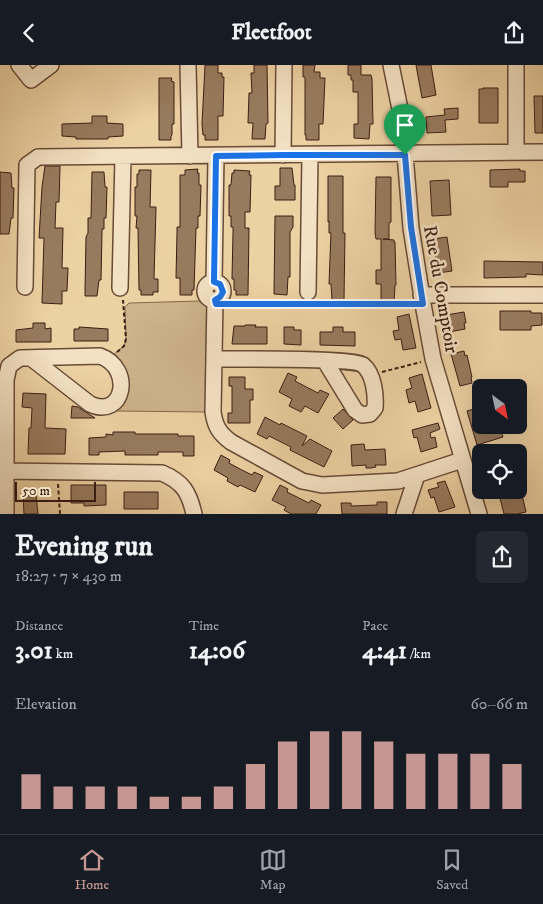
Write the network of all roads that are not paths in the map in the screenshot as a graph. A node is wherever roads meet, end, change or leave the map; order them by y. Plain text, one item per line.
1 (19, 65) edge
2 (51, 65) edge
3 (188, 65) edge
4 (284, 65) edge
5 (391, 65) edge
6 (516, 65) edge
7 (516, 152) junction
8 (543, 152) edge
9 (283, 155) junction
10 (310, 155) junction
11 (405, 155) junction
12 (190, 156) junction
13 (216, 156) junction
14 (123, 157) junction
15 (25, 287) dead end
16 (120, 288) road end
17 (308, 292) dead end
18 (543, 295) edge
19 (422, 300) junction
20 (31, 359) junction
21 (215, 359) junction
22 (325, 361) junction
23 (462, 460) junction
24 (2, 471) edge
25 (417, 475) junction
26 (6, 514) edge
27 (194, 514) edge
28 (404, 514) edge
29 (479, 514) edge

1 - 2 street
3 - 12 street
4 - 9 street
5 - 11 street, Rue du Comptoir
6 - 7 street
7 - 8 street
7 - 11 street
9 - 10 street
9 - 13 street
10 - 11 street
10 - 17 street
11 - 19 street, Rue du Comptoir
12 - 13 street
12 - 14 street
13 - 21 street
14 - 15 street
14 - 16 street
18 - 19 street
19 - 23 street, Rue du Comptoir
20 - 20 street
20 - 24 street
21 - 22 street
21 - 25 street
22 - 22 street
23 - 25 street
23 - 29 street, Rue du Comptoir
24 - 26 street
24 - 27 street
25 - 28 street

